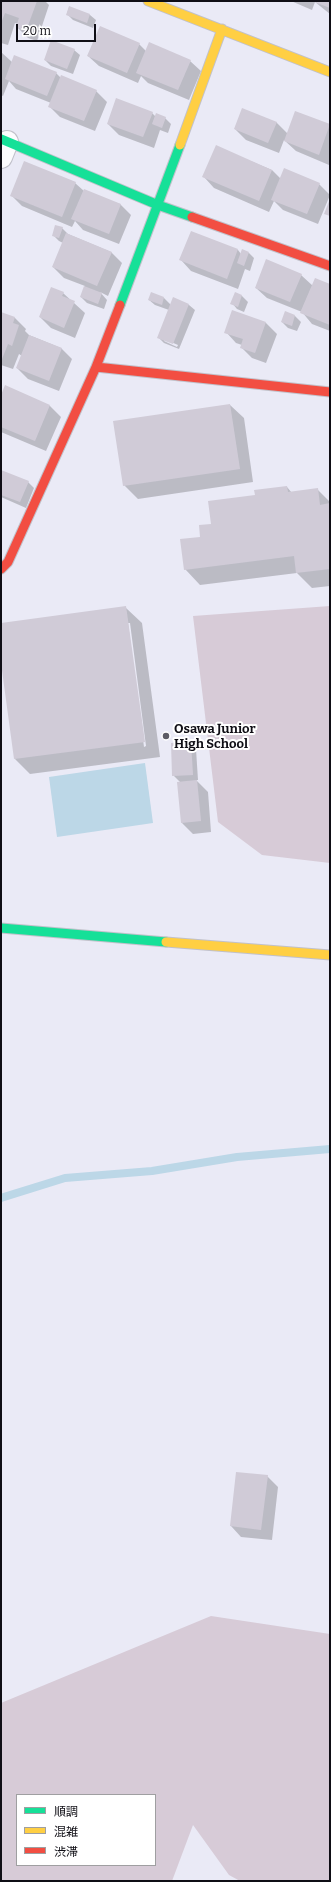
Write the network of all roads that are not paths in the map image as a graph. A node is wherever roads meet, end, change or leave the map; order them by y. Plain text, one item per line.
1 (148, 1) edge
2 (222, 29) junction
3 (330, 72) edge
4 (3, 146) edge
5 (158, 205) junction
6 (330, 266) edge
7 (96, 367) junction
8 (330, 392) edge
9 (1, 570) edge
10 (1, 928) edge
11 (330, 955) edge

1 - 2 street
2 - 3 street
2 - 5 street
4 - 5 street
5 - 6 street
5 - 7 street
7 - 8 street
7 - 9 street
10 - 11 street

